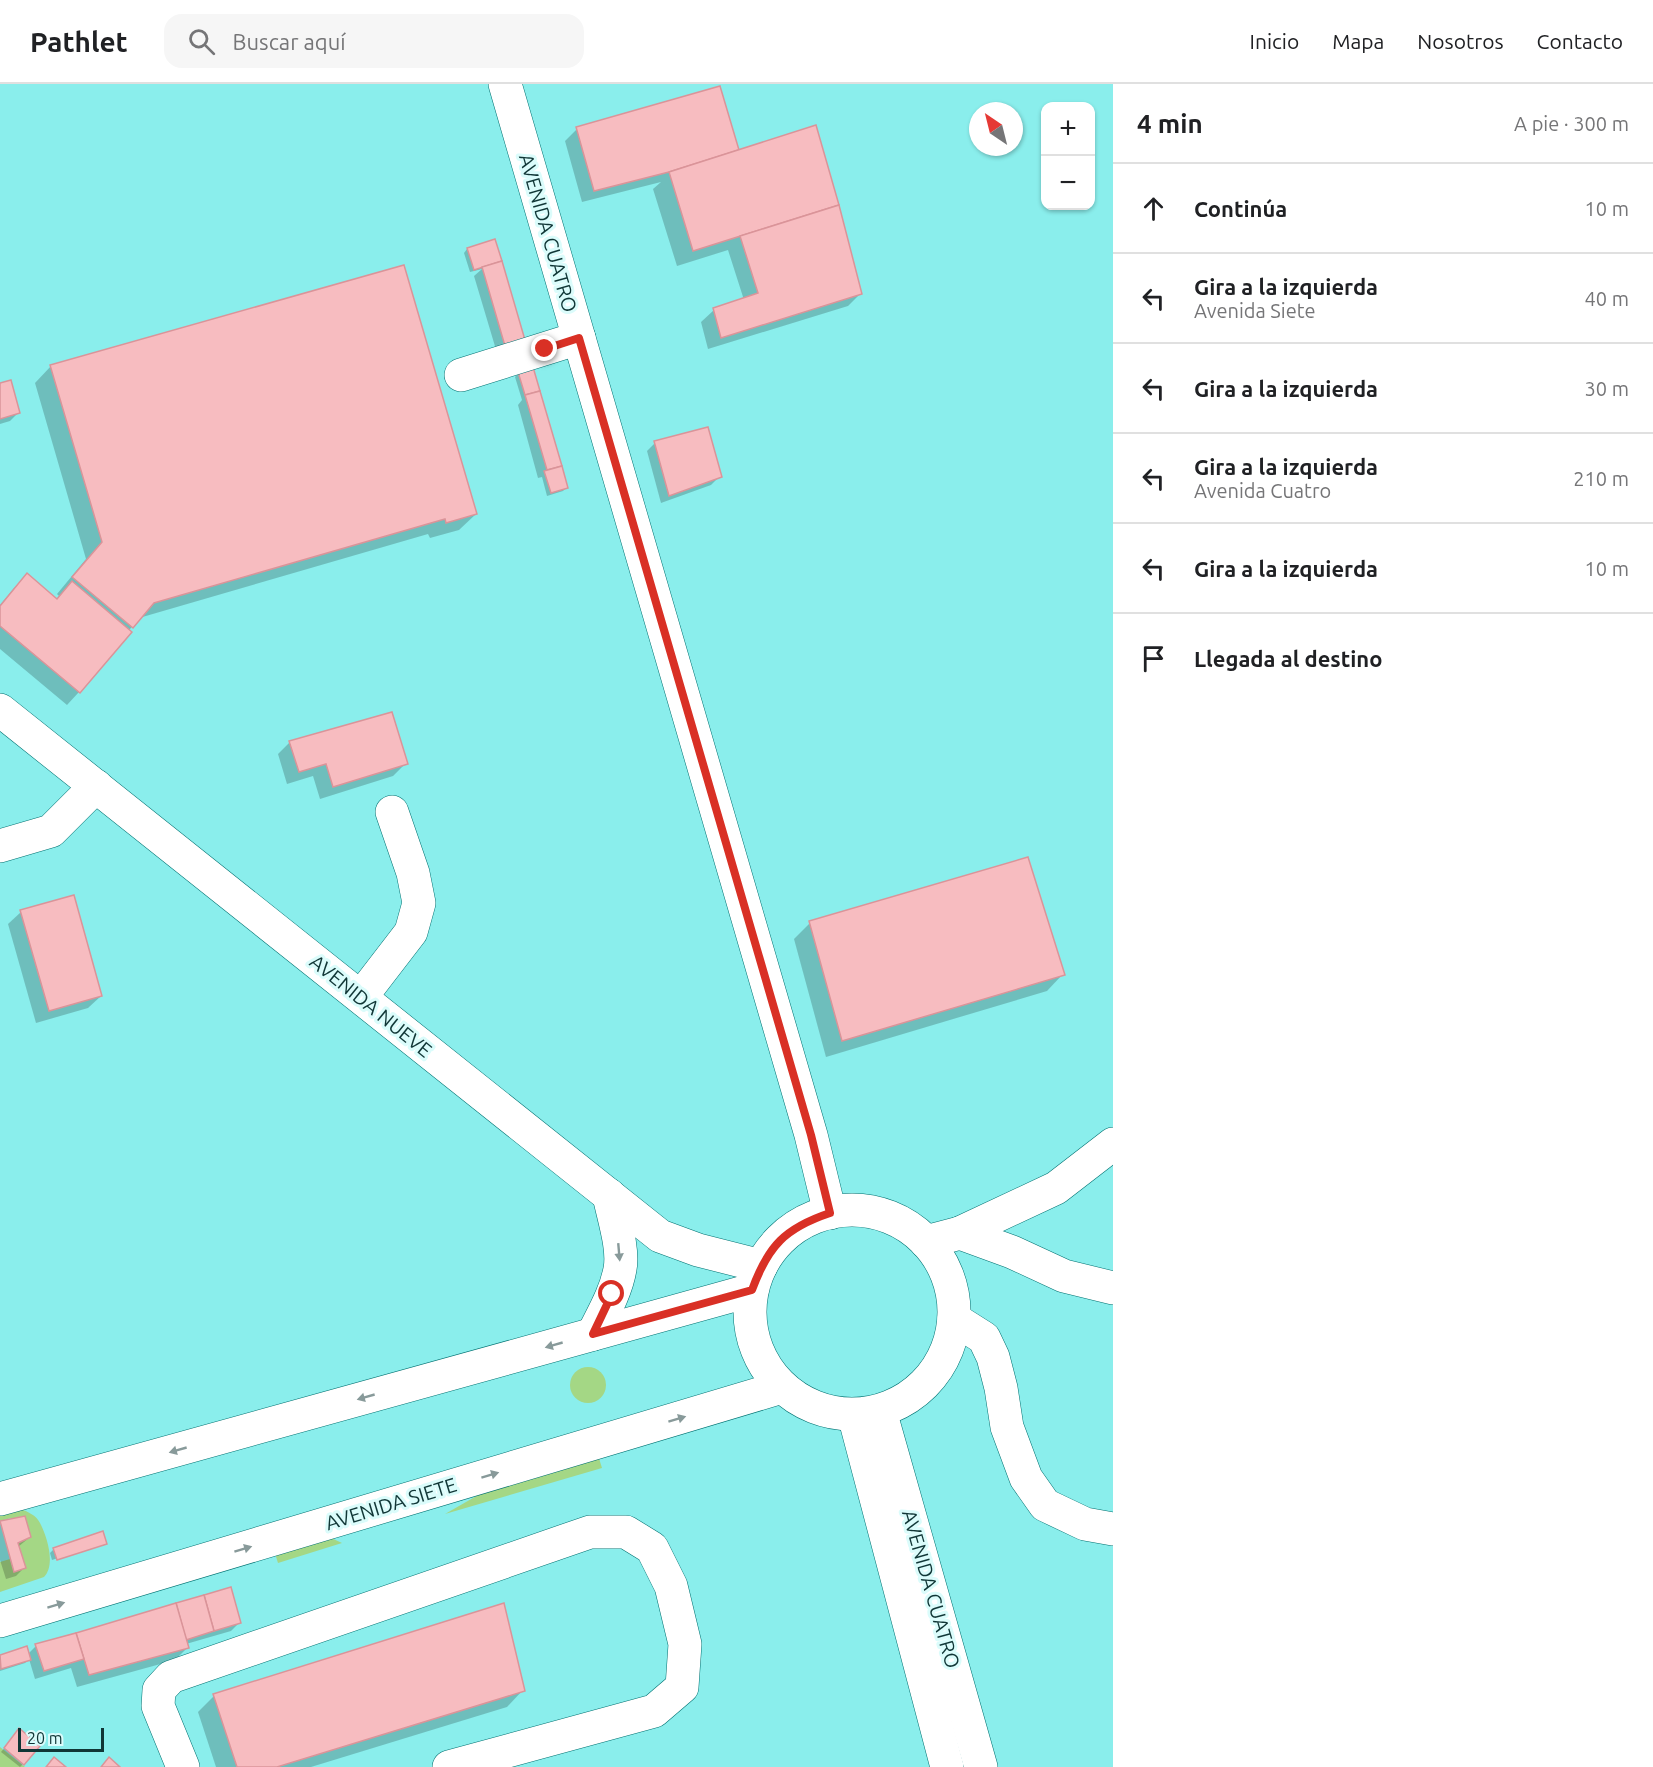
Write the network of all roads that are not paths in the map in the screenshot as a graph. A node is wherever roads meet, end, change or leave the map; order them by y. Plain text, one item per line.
1 (505, 84) edge
2 (579, 338) junction
3 (461, 375) dead end
4 (0, 710) edge
5 (96, 786) junction
6 (392, 812) dead end
7 (0, 846) edge
8 (361, 997) junction
9 (1113, 1144) edge
10 (609, 1195) junction
11 (830, 1213) junction
12 (960, 1233) junction
13 (926, 1242) junction
14 (756, 1278) junction
15 (1113, 1288) edge
16 (954, 1319) junction
17 (593, 1334) junction
18 (782, 1388) junction
19 (867, 1413) junction
20 (0, 1499) edge
21 (1113, 1529) edge
22 (0, 1621) edge
23 (183, 1767) edge
24 (449, 1767) edge
25 (947, 1767) edge
26 (981, 1767) edge

1 - 2 street, AVENIDA CUATRO
2 - 3 street
2 - 11 street, AVENIDA CUATRO
4 - 5 street, AVENIDA NUEVE
5 - 7 street
5 - 8 street, AVENIDA NUEVE
6 - 8 street
8 - 10 street, AVENIDA NUEVE
9 - 12 street
10 - 14 street, AVENIDA NUEVE
10 -> 17 street
11 - 13 street
11 - 14 street
12 - 13 street
12 - 15 street
13 - 16 street
14 - 17 street
14 - 18 street
16 - 19 street
16 - 21 street
17 -> 20 street
18 - 19 street
22 -> 18 street, AVENIDA SIETE
19 - 25 street
19 - 26 street, AVENIDA CUATRO
23 - 24 street

